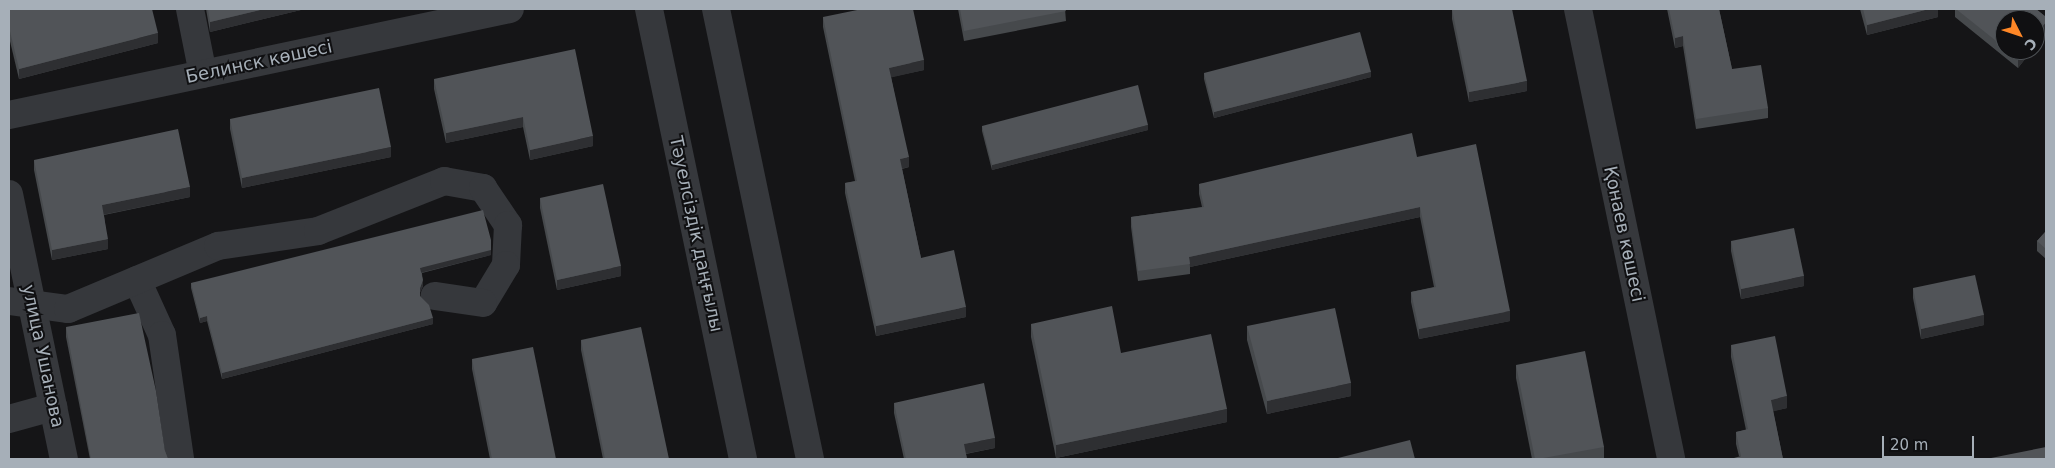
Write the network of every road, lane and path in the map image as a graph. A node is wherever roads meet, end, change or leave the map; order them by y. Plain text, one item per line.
1 (190, 9) edge
2 (510, 9) edge
3 (649, 9) edge
4 (716, 9) edge
5 (1578, 9) edge
6 (398, 20) edge
7 (204, 74) junction
8 (9, 115) edge
9 (9, 194) edge
10 (137, 280) junction
11 (436, 296) dead end
12 (20, 302) edge
13 (54, 407) junction
14 (9, 419) edge
15 (64, 459) edge
16 (180, 459) edge
17 (743, 459) edge
18 (810, 459) edge
19 (1671, 459) edge

1 - 7 street
2 - 6 street, Белинск көшесі
3 - 17 street, Тәуелсіздік даңғылы
4 - 18 street
5 - 19 street, Қонаев көшесі
6 - 7 street, Белинск көшесі
7 - 8 street, Белинск көшесі
9 - 12 street, улица Ушанова
10 - 11 street
10 - 12 street
10 - 16 street
12 - 13 street, улица Ушанова
13 - 14 street
13 - 15 street, улица Ушанова

